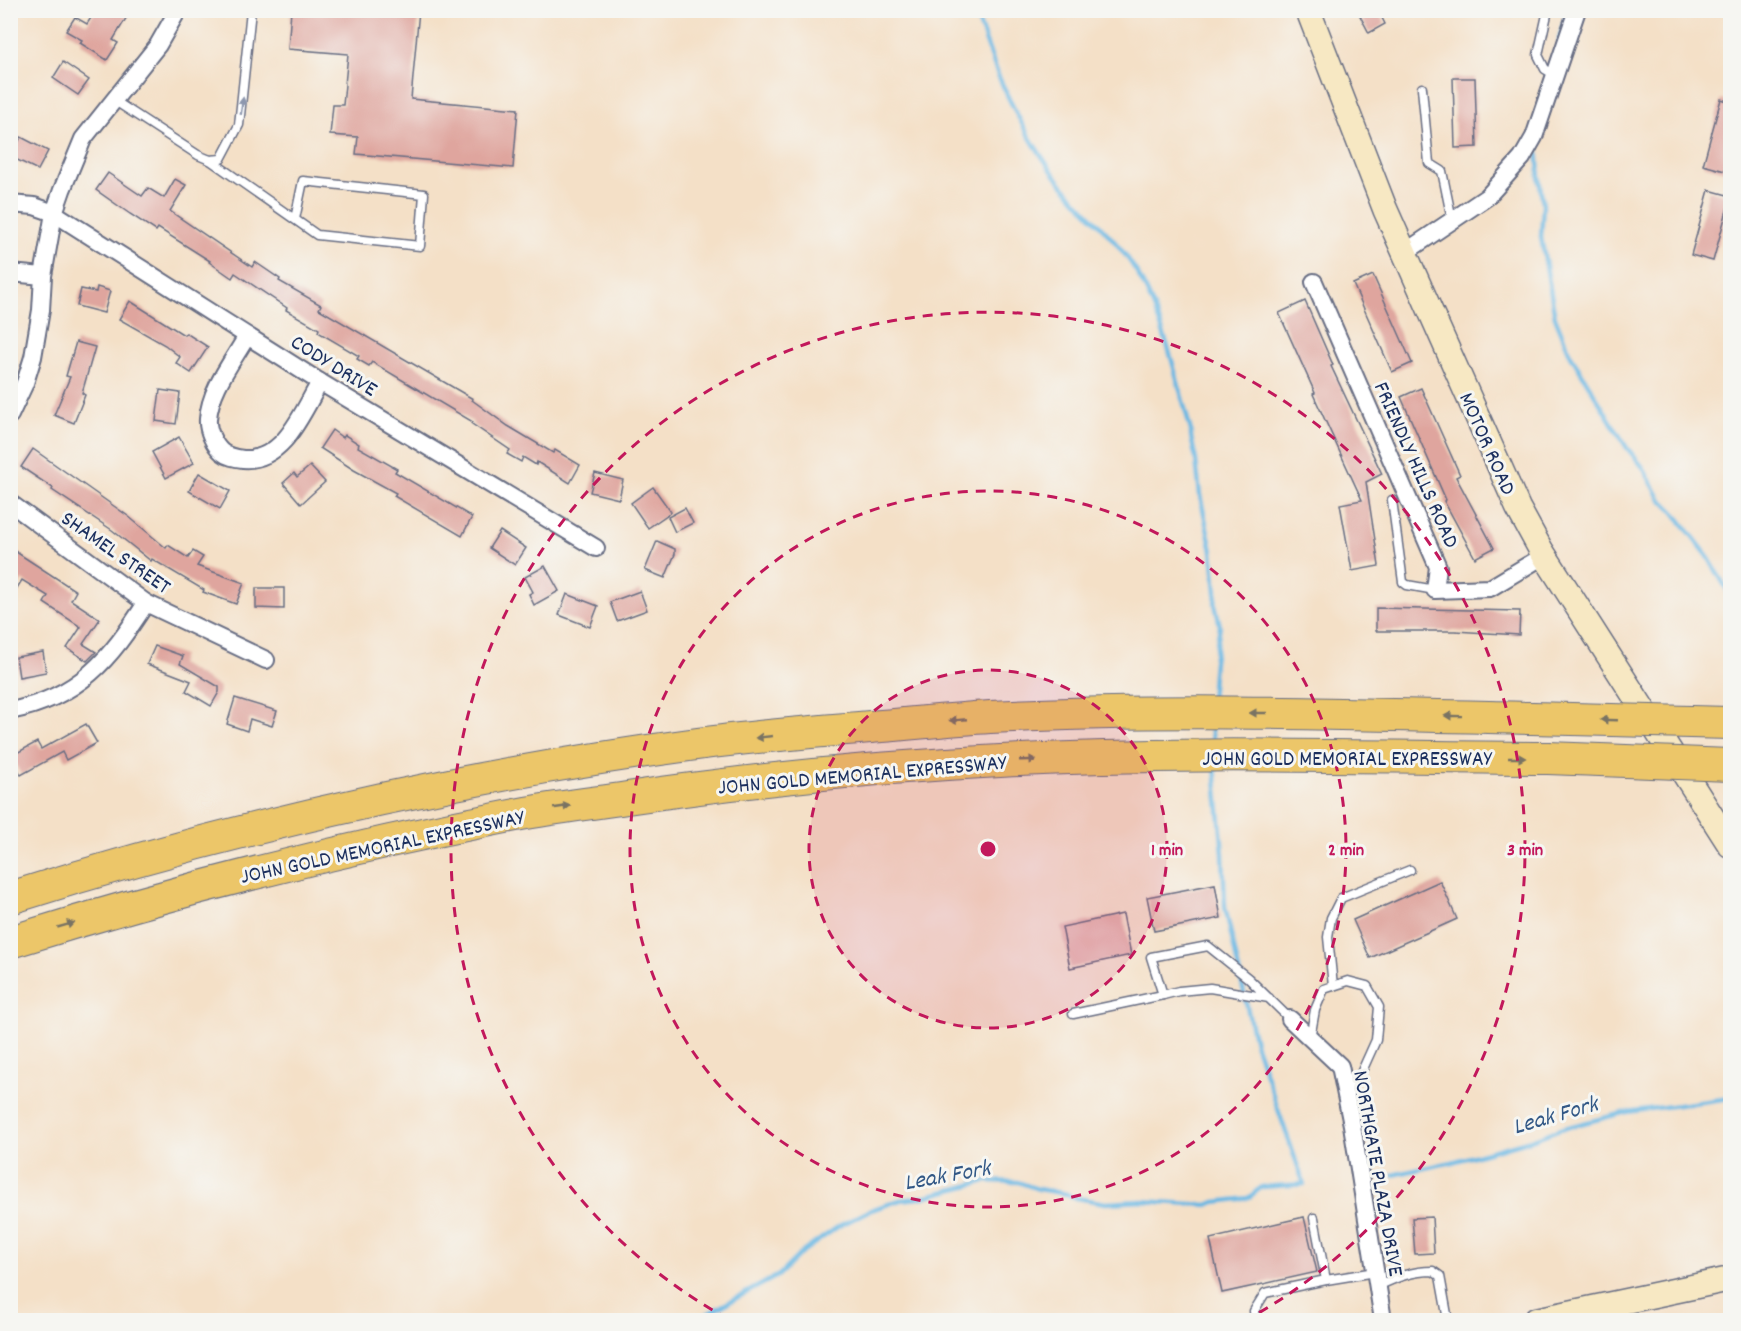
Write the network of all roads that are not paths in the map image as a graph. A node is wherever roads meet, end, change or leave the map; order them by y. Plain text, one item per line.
1 (178, 10) edge
2 (251, 10) edge
3 (1308, 10) edge
4 (1548, 10) edge
5 (1577, 10) edge
6 (1555, 75) junction
7 (1422, 88) dead end
8 (115, 101) junction
9 (210, 160) junction
10 (10, 204) edge
11 (54, 213) junction
12 (295, 219) junction
13 (1452, 221) junction
14 (1404, 253) junction
15 (10, 273) edge
16 (43, 276) junction
17 (1314, 282) dead end
18 (247, 336) junction
19 (320, 382) junction
20 (10, 415) edge
21 (1392, 500) dead end
22 (10, 503) edge
23 (596, 548) dead end
24 (1545, 555) junction
25 (1435, 590) junction
26 (146, 603) junction
27 (266, 660) dead end
28 (10, 711) edge
29 (1731, 723) edge
30 (1731, 765) edge
31 (1731, 845) edge
32 (1410, 870) dead end
33 (10, 898) edge
34 (10, 942) edge
35 (1333, 986) junction
36 (1163, 995) junction
37 (1269, 998) junction
38 (1073, 1014) dead end
39 (1290, 1018) joint
40 (1310, 1038) junction
41 (1346, 1097) junction
42 (1314, 1218) dead end
43 (1377, 1279) junction
44 (1731, 1279) edge
45 (1326, 1280) junction
46 (1255, 1320) edge
47 (1383, 1320) edge
48 (1449, 1320) edge
49 (1536, 1320) edge

1 - 8 street
9 -> 2 lane
3 - 14 street, MOTOR ROAD
4 - 6 lane
5 - 6 street
6 - 13 street
7 - 13 lane
8 - 9 lane
8 - 11 street
9 - 12 lane
10 - 11 street, CODY DRIVE
11 - 16 street
11 - 18 street, CODY DRIVE
12 - 12 lane
13 - 14 street
14 - 24 street, MOTOR ROAD
15 - 16 street
16 - 20 street
17 - 25 street, FRIENDLY HILLS ROAD
18 - 19 street, CODY DRIVE
18 - 19 street
19 - 23 street, CODY DRIVE
21 - 25 lane
22 - 26 street, SHAMEL STREET
24 - 25 street
24 - 31 street, MOTOR ROAD
26 - 27 street, SHAMEL STREET
26 - 28 street
29 -> 33 highway, JOHN GOLD MEMORIAL EXPRESSWAY, bridge
34 -> 30 highway, JOHN GOLD MEMORIAL EXPRESSWAY, bridge
32 - 35 lane
35 - 40 lane
35 - 41 lane
36 - 37 lane
36 - 37 lane
36 - 38 lane
37 - 39 lane
39 - 40 street, NORTHGATE PLAZA DRIVE
40 - 41 street, NORTHGATE PLAZA DRIVE
41 - 43 street, NORTHGATE PLAZA DRIVE
42 - 45 lane
43 - 45 lane
43 - 47 street, NORTHGATE PLAZA DRIVE
43 - 48 lane
44 - 49 street
45 - 46 lane

